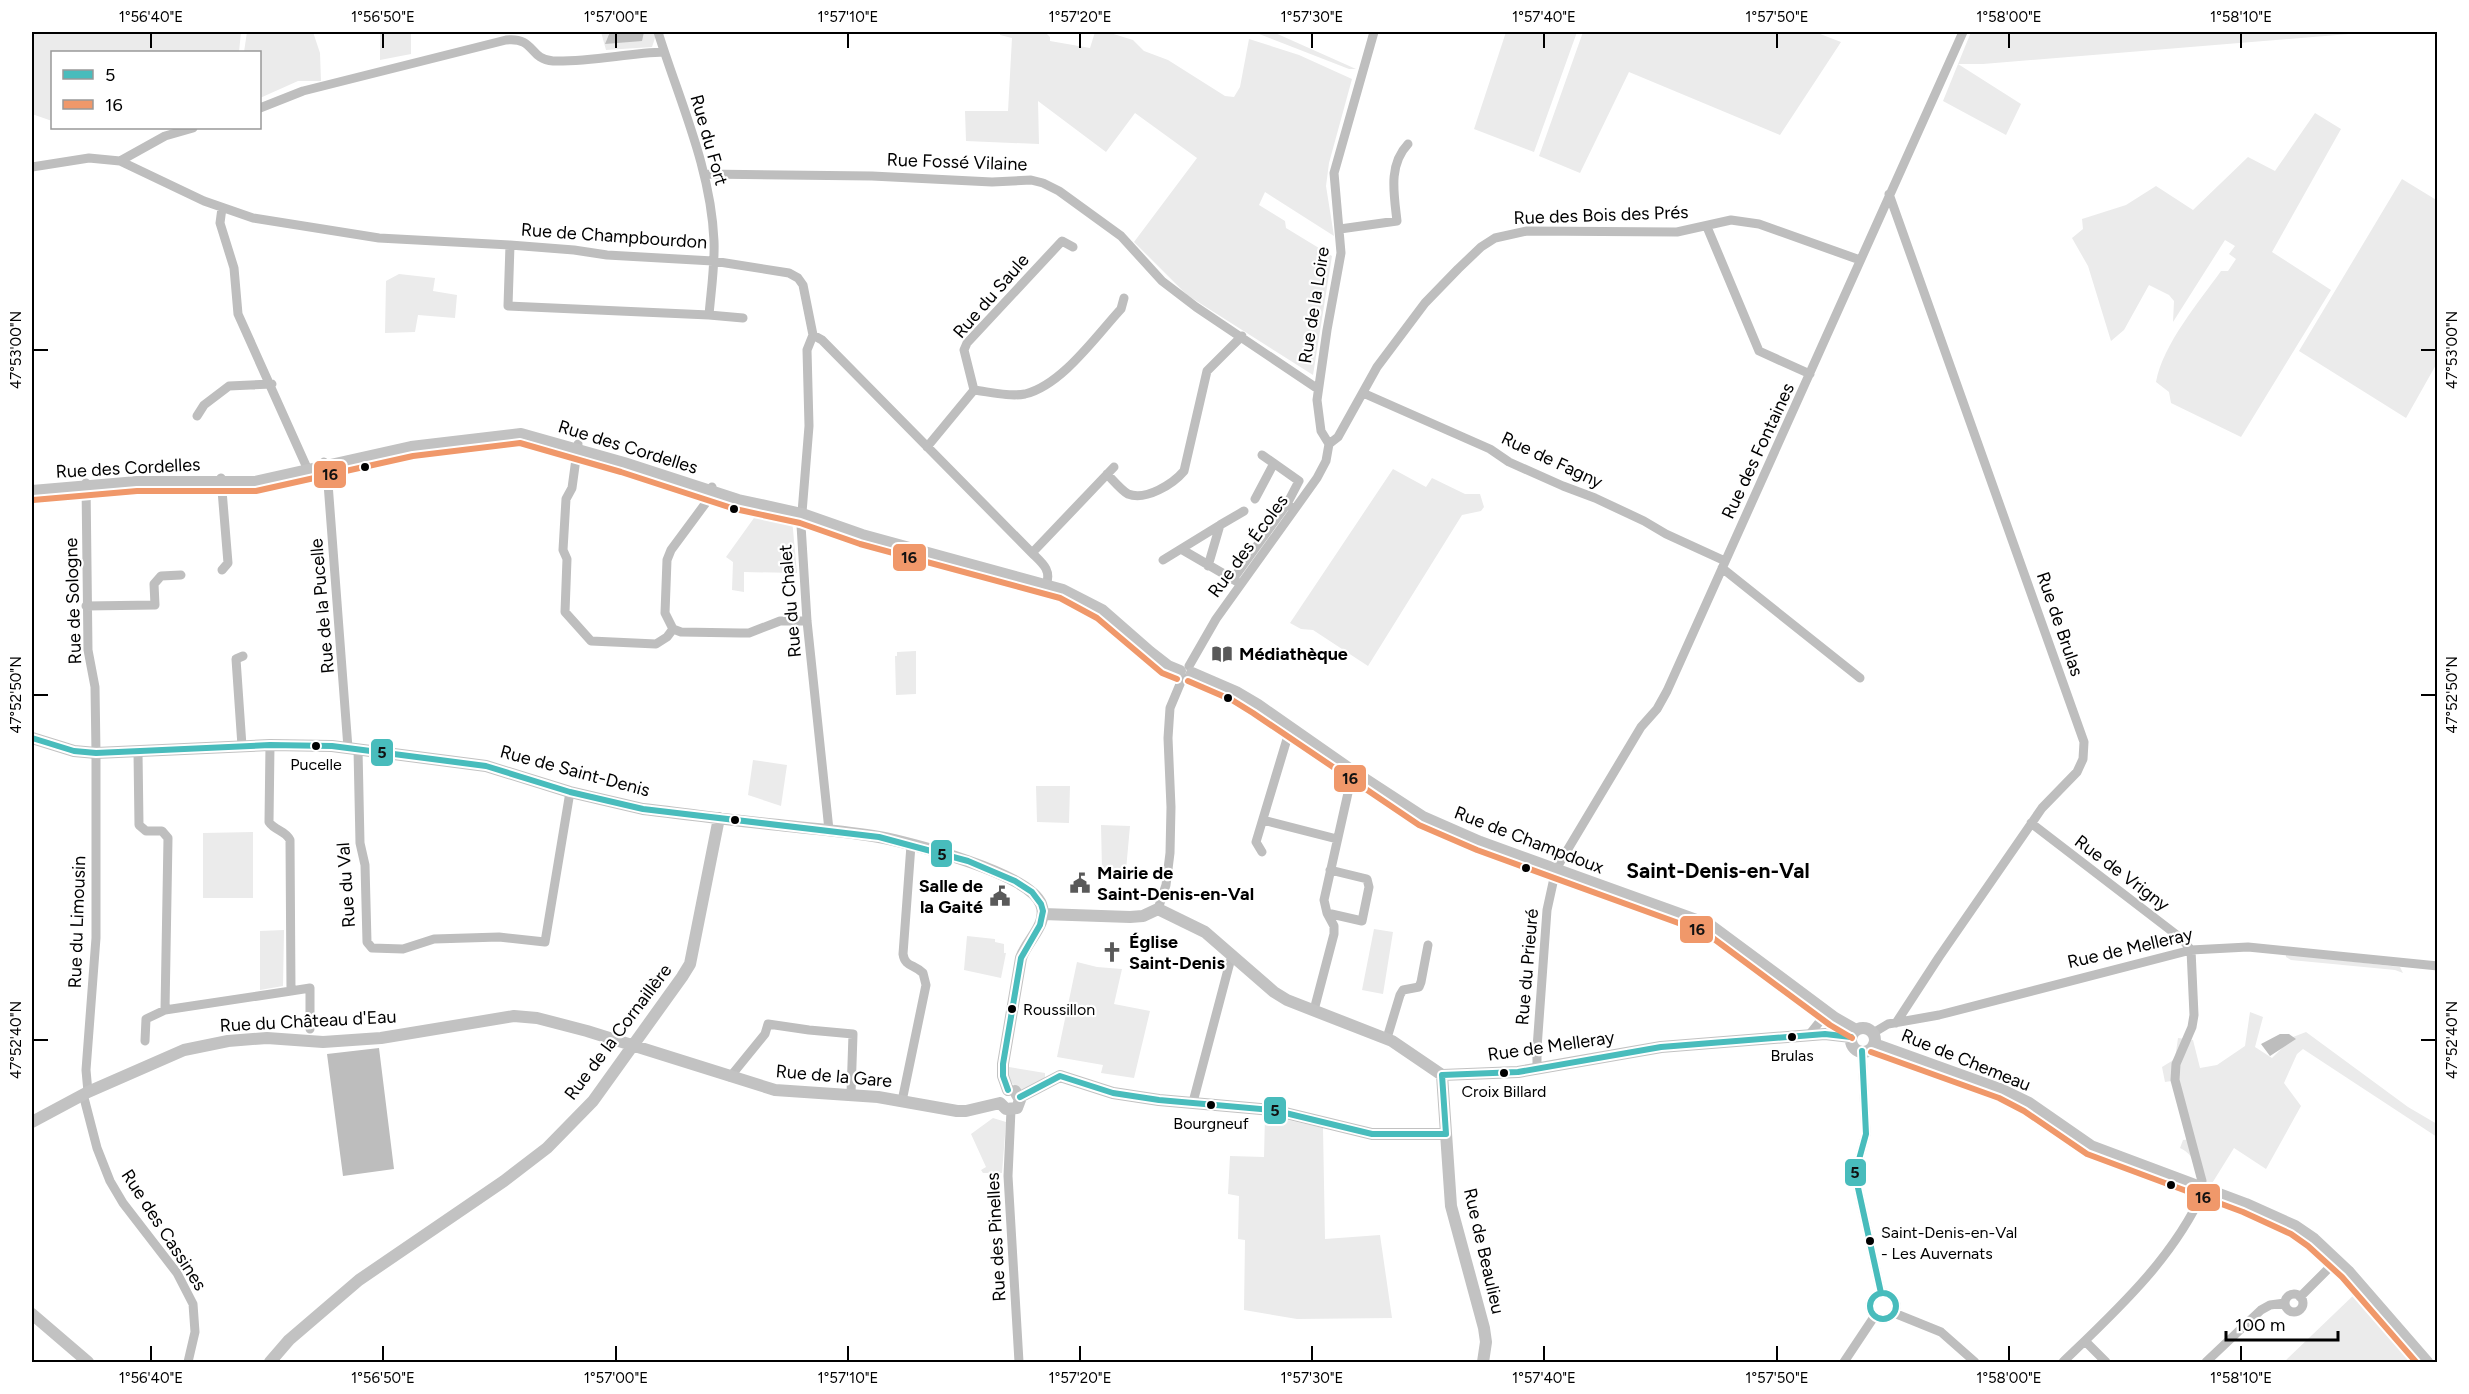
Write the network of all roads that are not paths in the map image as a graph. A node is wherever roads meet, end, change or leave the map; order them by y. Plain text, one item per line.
1 (658, 32) edge
2 (1374, 32) edge
3 (1963, 32) edge
4 (664, 52) junction
5 (261, 108) edge
6 (190, 129) edge
7 (1408, 144) dead end
8 (120, 160) junction
9 (32, 167) edge
10 (704, 174) junction
11 (1889, 194) junction
12 (222, 208) junction
13 (1707, 227) junction
14 (1340, 229) junction
15 (510, 245) junction
16 (1073, 246) dead end
17 (1860, 260) junction
18 (713, 261) junction
19 (1124, 298) dead end
20 (709, 315) junction
21 (743, 318) dead end
22 (813, 335) junction
23 (1242, 336) junction
24 (1810, 374) junction
25 (272, 384) junction
26 (1318, 389) junction
27 (974, 390) junction
28 (1363, 393) junction
29 (197, 416) dead end
30 (1329, 444) junction
31 (577, 447) junction
32 (927, 447) junction
33 (1262, 455) dead end
34 (325, 464) junction
35 (1274, 465) junction
36 (308, 470) junction
37 (221, 480) junction
38 (86, 486) junction
39 (712, 489) junction
40 (32, 491) edge
41 (1255, 499) dead end
42 (1291, 507) junction
43 (1244, 511) dead end
44 (802, 514) junction
45 (1220, 525) junction
46 (1181, 549) junction
47 (1032, 553) junction
48 (1163, 560) dead end
49 (1724, 564) junction
50 (1208, 566) junction
51 (222, 570) dead end
52 (181, 576) dead end
53 (1236, 582) junction
54 (1046, 585) junction
55 (86, 606) junction
56 (807, 621) junction
57 (673, 628) junction
58 (243, 656) dead end
59 (1186, 672) junction
60 (1860, 678) dead end
61 (1293, 730) junction
62 (32, 738) edge
63 (270, 745) junction
64 (242, 746) junction
65 (353, 749) junction
66 (138, 752) junction
67 (96, 753) junction
68 (1354, 772) junction
69 (570, 792) junction
70 (719, 818) junction
71 (1263, 820) junction
72 (2031, 824) junction
73 (829, 830) junction
74 (1337, 839) junction
75 (911, 845) junction
76 (1262, 852) dead end
77 (1556, 869) junction
78 (1330, 870) junction
79 (1158, 909) junction
80 (1327, 913) junction
81 (1043, 914) junction
82 (1428, 945) dead end
83 (2191, 950) junction
84 (1233, 956) junction
85 (2438, 966) edge
86 (291, 991) junction
87 (1818, 1005) junction
88 (165, 1010) junction
89 (1314, 1010) junction
90 (1896, 1023) junction
91 (310, 1029) dead end
92 (1854, 1034) junction
93 (1809, 1035) junction
94 (1387, 1038) junction
95 (1874, 1038) junction
96 (145, 1041) dead end
97 (633, 1046) junction
98 (1862, 1052) junction
99 (1537, 1069) junction
100 (1442, 1075) junction
101 (730, 1077) junction
102 (1008, 1090) junction
103 (86, 1093) junction
104 (851, 1094) junction
105 (1020, 1097) junction
106 (902, 1101) junction
107 (1193, 1102) junction
108 (1000, 1103) junction
109 (1011, 1110) junction
110 (32, 1122) edge
111 (1446, 1134) junction
112 (2203, 1189) junction
113 (2337, 1260) junction
114 (1881, 1293) junction
115 (2300, 1297) junction
116 (2285, 1303) junction
117 (32, 1314) edge
118 (1894, 1314) junction
119 (1874, 1317) junction
120 (2085, 1341) junction
121 (286, 1343) junction
122 (88, 1362) edge
123 (188, 1362) edge
124 (262, 1362) edge
125 (270, 1362) edge
126 (1019, 1362) edge
127 (1483, 1362) edge
128 (1844, 1362) edge
129 (1975, 1362) edge
130 (2063, 1362) edge
131 (2106, 1362) edge
132 (2206, 1362) edge
133 (2427, 1362) edge

1 - 4 street, Rue du Fort
2 - 14 street, Rue de la Loire
3 - 11 street, Rue des Fontaines
4 - 5 street
4 - 10 street, Rue du Fort
6 - 8 street
7 - 14 street
8 - 9 street, Rue de Champbourdon
8 - 12 street, Rue de Champbourdon
10 - 18 street, Rue du Fort
10 - 23 street, Rue Fossé Vilaine
11 - 17 street, Rue des Fontaines
11 - 72 street, Rue de Brulas
12 - 15 street, Rue de Champbourdon
12 - 25 street
13 - 17 street, Rue des Bois des Prés
13 - 24 street
13 - 28 street, Rue des Bois des Prés
14 - 26 street, Rue de la Loire
15 - 18 street, Rue de Champbourdon
15 - 20 street
16 - 27 street, Rue du Saule
17 - 24 street, Rue des Fontaines
18 - 20 street, Rue du Fort
18 - 22 street, Rue de Champbourdon
19 - 27 street
20 - 21 street
22 - 32 street
22 - 44 street, Rue du Chalet
23 - 26 street, Rue Fossé Vilaine
23 - 47 street
24 - 49 street, Rue des Fontaines
25 - 29 street
25 - 36 street
26 - 30 street, Rue de la Loire
27 - 32 street
28 - 30 street, Rue des Bois des Prés
28 - 49 street, Rue de Fagny
30 - 42 street, Rue des Écoles
31 - 34 street, Rue des Cordelles
31 - 39 street, Rue des Cordelles
31 - 57 street
32 - 47 street
33 - 35 street
34 - 36 street, Rue des Cordelles
34 - 65 street, Rue de la Pucelle
35 - 41 street
35 - 42 street
36 - 37 street, Rue des Cordelles
37 - 38 street, Rue des Cordelles
37 - 51 street
38 - 40 street, Rue des Cordelles
38 - 55 street, Rue de Sologne
39 - 44 street, Rue des Cordelles
39 - 57 street
42 - 53 street, Rue des Écoles
43 - 45 street
44 - 54 street, Rue des Cordelles
44 - 56 street, Rue du Chalet
45 - 46 street
45 - 50 street
46 - 48 street
46 - 50 street
47 - 54 street
49 - 60 street
49 - 77 street, Rue des Fontaines
50 - 53 street
52 - 55 street
53 - 59 street, Rue des Écoles
54 - 59 street, Rue des Cordelles
55 - 67 street, Rue de Sologne
56 - 57 street
56 - 73 street, Rue du Chalet
58 - 64 street
59 - 61 street, Rue de Champdoux
59 - 79 street, Rue des Écoles
61 - 68 street, Rue de Champdoux
61 - 71 street
62 - 67 street, Rue de Saint-Denis
63 - 64 street, Rue de Saint-Denis
63 - 65 street, Rue de Saint-Denis
63 - 86 street
64 - 66 street, Rue de Saint-Denis
65 - 69 street, Rue de Saint-Denis
65 - 69 street, Rue du Val
66 - 67 street, Rue de Saint-Denis
66 - 88 street
67 - 103 street, Rue du Limousin
68 - 74 street
68 - 77 street, Rue de Champdoux
69 - 70 street, Rue de Saint-Denis
70 - 73 street, Rue de Saint-Denis
70 - 97 street, Rue de la Cornaillère
71 - 74 street
71 - 76 street
72 - 83 street, Rue de Vrigny
72 - 90 street, Rue de Brulas
73 - 75 street, Rue de Saint-Denis
74 - 78 street
75 - 81 street, Rue de Saint-Denis
75 - 106 street
77 - 87 street, Rue de Champdoux
77 - 99 street, Rue du Prieuré
78 - 80 street
78 - 80 street
79 - 81 street
79 - 84 street
80 - 89 street
81 - 102 street
82 - 94 street
83 - 85 street, Rue de Melleray
83 - 90 street, Rue de Melleray
83 - 112 street
84 - 89 street
84 - 107 street
86 - 88 street
86 - 91 street
87 - 92 street, Rue de Champdoux
87 - 93 street
88 - 96 street
89 - 94 street
90 - 95 street, Rue de Melleray
92 - 93 street, Rue de Melleray
92 - 95 street
92 - 98 street
93 - 99 street, Rue de Melleray
94 - 100 street
95 - 98 street
95 - 112 street, Rue de Chemeau
97 - 101 street, Rue de la Gare
97 - 103 street, Rue du Château d'Eau
97 - 121 street, Rue de la Cornaillère
98 - 114 street
99 - 100 street, Rue de Melleray
100 - 111 street, Rue de Beaulieu
101 - 104 street, Rue de la Gare
101 - 104 street
102 - 105 street
102 - 108 street
103 - 110 street, Rue du Château d'Eau
103 - 123 street, Rue des Cassines
104 - 106 street, Rue de la Gare
105 - 107 street
105 - 109 street
106 - 108 street, Rue de la Gare
107 - 111 street
108 - 109 street
109 - 126 street, Rue des Pinelles
111 - 127 street, Rue de Beaulieu
112 - 113 street, Rue de Chemeau
112 - 120 street
113 - 115 street
113 - 133 street, Rue de Chemeau
114 - 118 street
114 - 119 street
115 - 116 street
115 - 116 street
116 - 132 street
117 - 122 street
118 - 119 street
118 - 129 street
119 - 128 street
120 - 130 street
120 - 131 street
121 - 124 street, Rue de la Cornaillère
121 - 125 street, Rue de la Cornaillère

